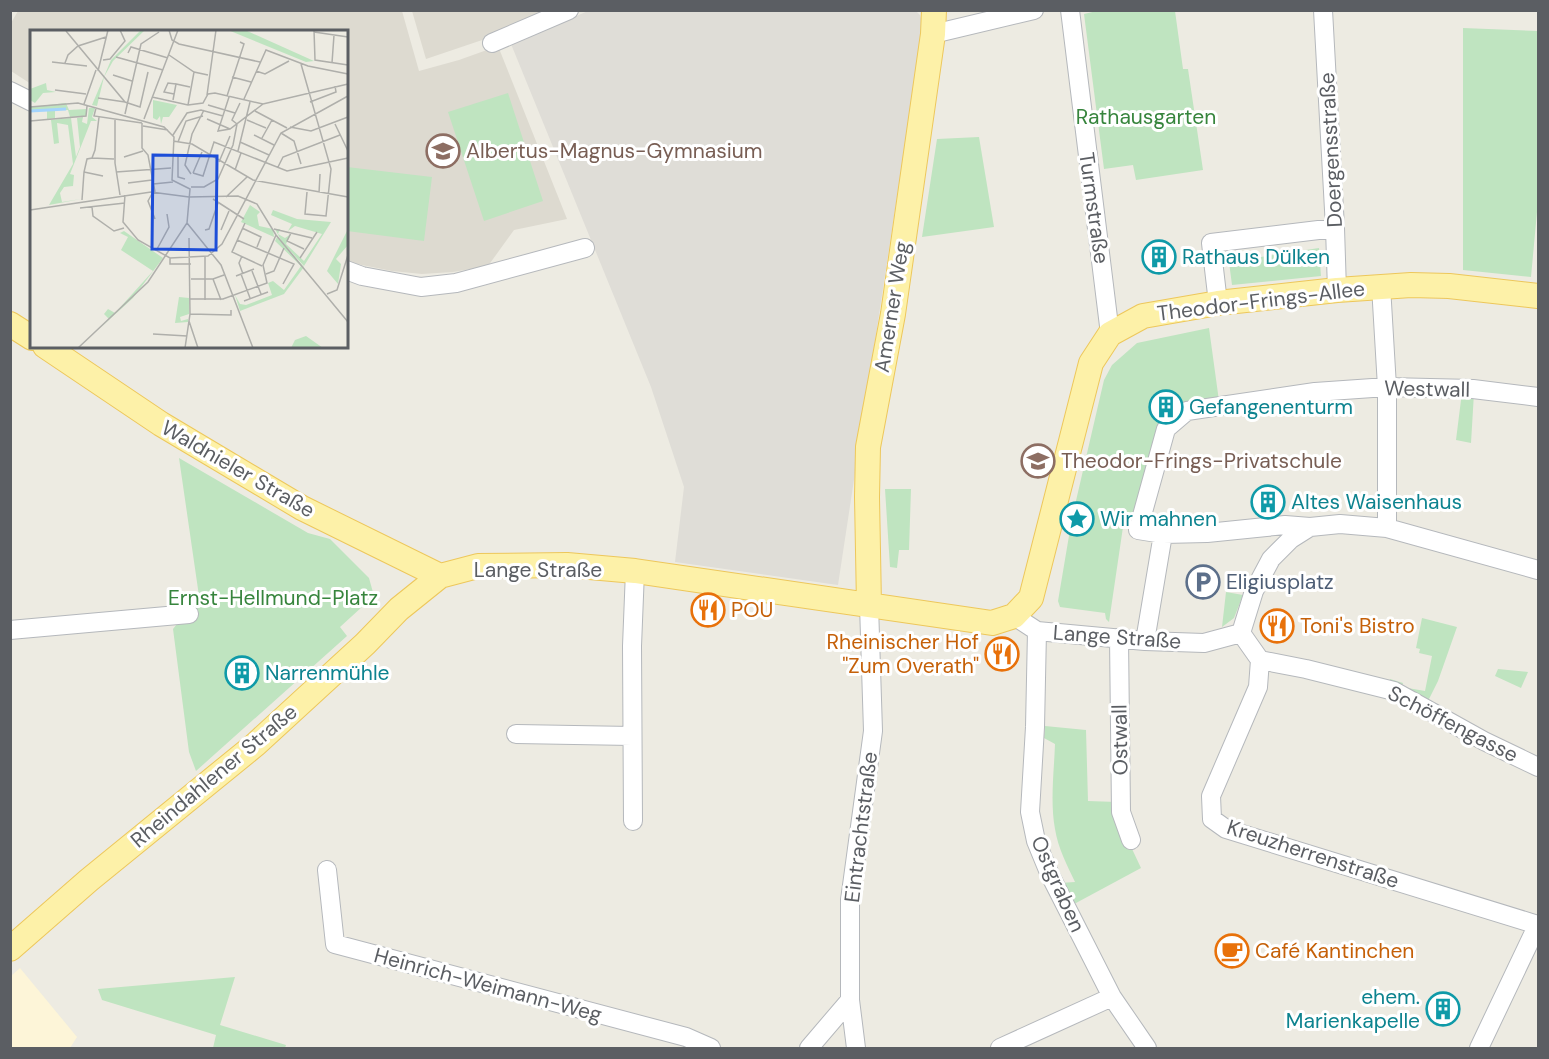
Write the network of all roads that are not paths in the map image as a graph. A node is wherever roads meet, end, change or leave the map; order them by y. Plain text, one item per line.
1 (569, 10) edge
2 (1034, 10) edge
3 (1070, 10) edge
4 (1323, 10) edge
5 (933, 22) edge
6 (492, 43) dead end
7 (10, 91) edge
8 (30, 101) edge
9 (1335, 228) junction
10 (585, 248) dead end
11 (348, 271) edge
12 (1381, 286) junction
13 (1337, 290) junction
14 (1539, 296) edge
15 (1218, 303) junction
16 (10, 324) edge
17 (1110, 334) junction
18 (30, 337) edge
19 (48, 348) edge
20 (1387, 387) junction
21 (1539, 397) edge
22 (1310, 527) junction
23 (1387, 528) junction
24 (1163, 534) junction
25 (1539, 570) edge
26 (635, 571) junction
27 (441, 576) junction
28 (869, 605) junction
29 (189, 614) dead end
30 (1014, 616) junction
31 (10, 630) edge
32 (1037, 630) junction
33 (1241, 633) junction
34 (1119, 638) junction
35 (1145, 641) junction
36 (1260, 660) junction
37 (516, 734) dead end
38 (632, 736) junction
39 (1539, 767) edge
40 (633, 821) dead end
41 (1131, 840) dead end
42 (327, 870) dead end
43 (1538, 924) edge
44 (10, 949) edge
45 (1112, 997) junction
46 (850, 1000) junction
47 (711, 1048) edge
48 (809, 1048) edge
49 (856, 1048) edge
50 (1000, 1048) edge
51 (1147, 1048) edge
52 (1479, 1048) edge

1 - 6 street
2 - 5 street
3 - 17 street, Turmstraße
4 - 9 street, Doergensstraße
5 - 28 main road, Amerner Weg
7 - 8 street
9 - 13 street, Doergensstraße
9 - 15 street
10 - 11 street
12 - 13 main road, Theodor-Frings-Allee
12 - 14 main road, Theodor-Frings-Allee
12 - 20 street
13 - 15 main road, Theodor-Frings-Allee
15 - 17 main road, Theodor-Frings-Allee
16 - 18 main road
17 - 30 main road, Theodor-Frings-Allee
19 - 27 main road, Waldnieler Straße
20 - 21 street, Westwall
20 - 23 street
20 - 24 street, Westwall
22 - 23 street
22 - 24 street
22 - 33 street
23 - 25 street
24 - 35 street
26 - 27 main road, Lange Straße
26 - 28 main road, Lange Straße
26 - 38 street
27 - 44 main road, Rheindahlener Straße
28 - 30 main road, Lange Straße
28 - 46 street, Eintrachtstraße
29 - 31 street
30 - 32 street, Lange Straße
32 - 34 street, Lange Straße
32 - 45 street, Ostgraben
33 - 35 street, Lange Straße
33 - 36 street
34 - 35 street, Lange Straße
34 - 41 street, Ostwall
36 - 39 street, Schöffengasse
36 - 43 street, Kreuzherrenstraße
37 - 38 street
38 - 40 street
42 - 47 street, Heinrich-Weimann-Weg
43 - 52 street
45 - 50 street
45 - 51 street, Ostgraben
46 - 48 street
46 - 49 street, Eintrachtstraße

